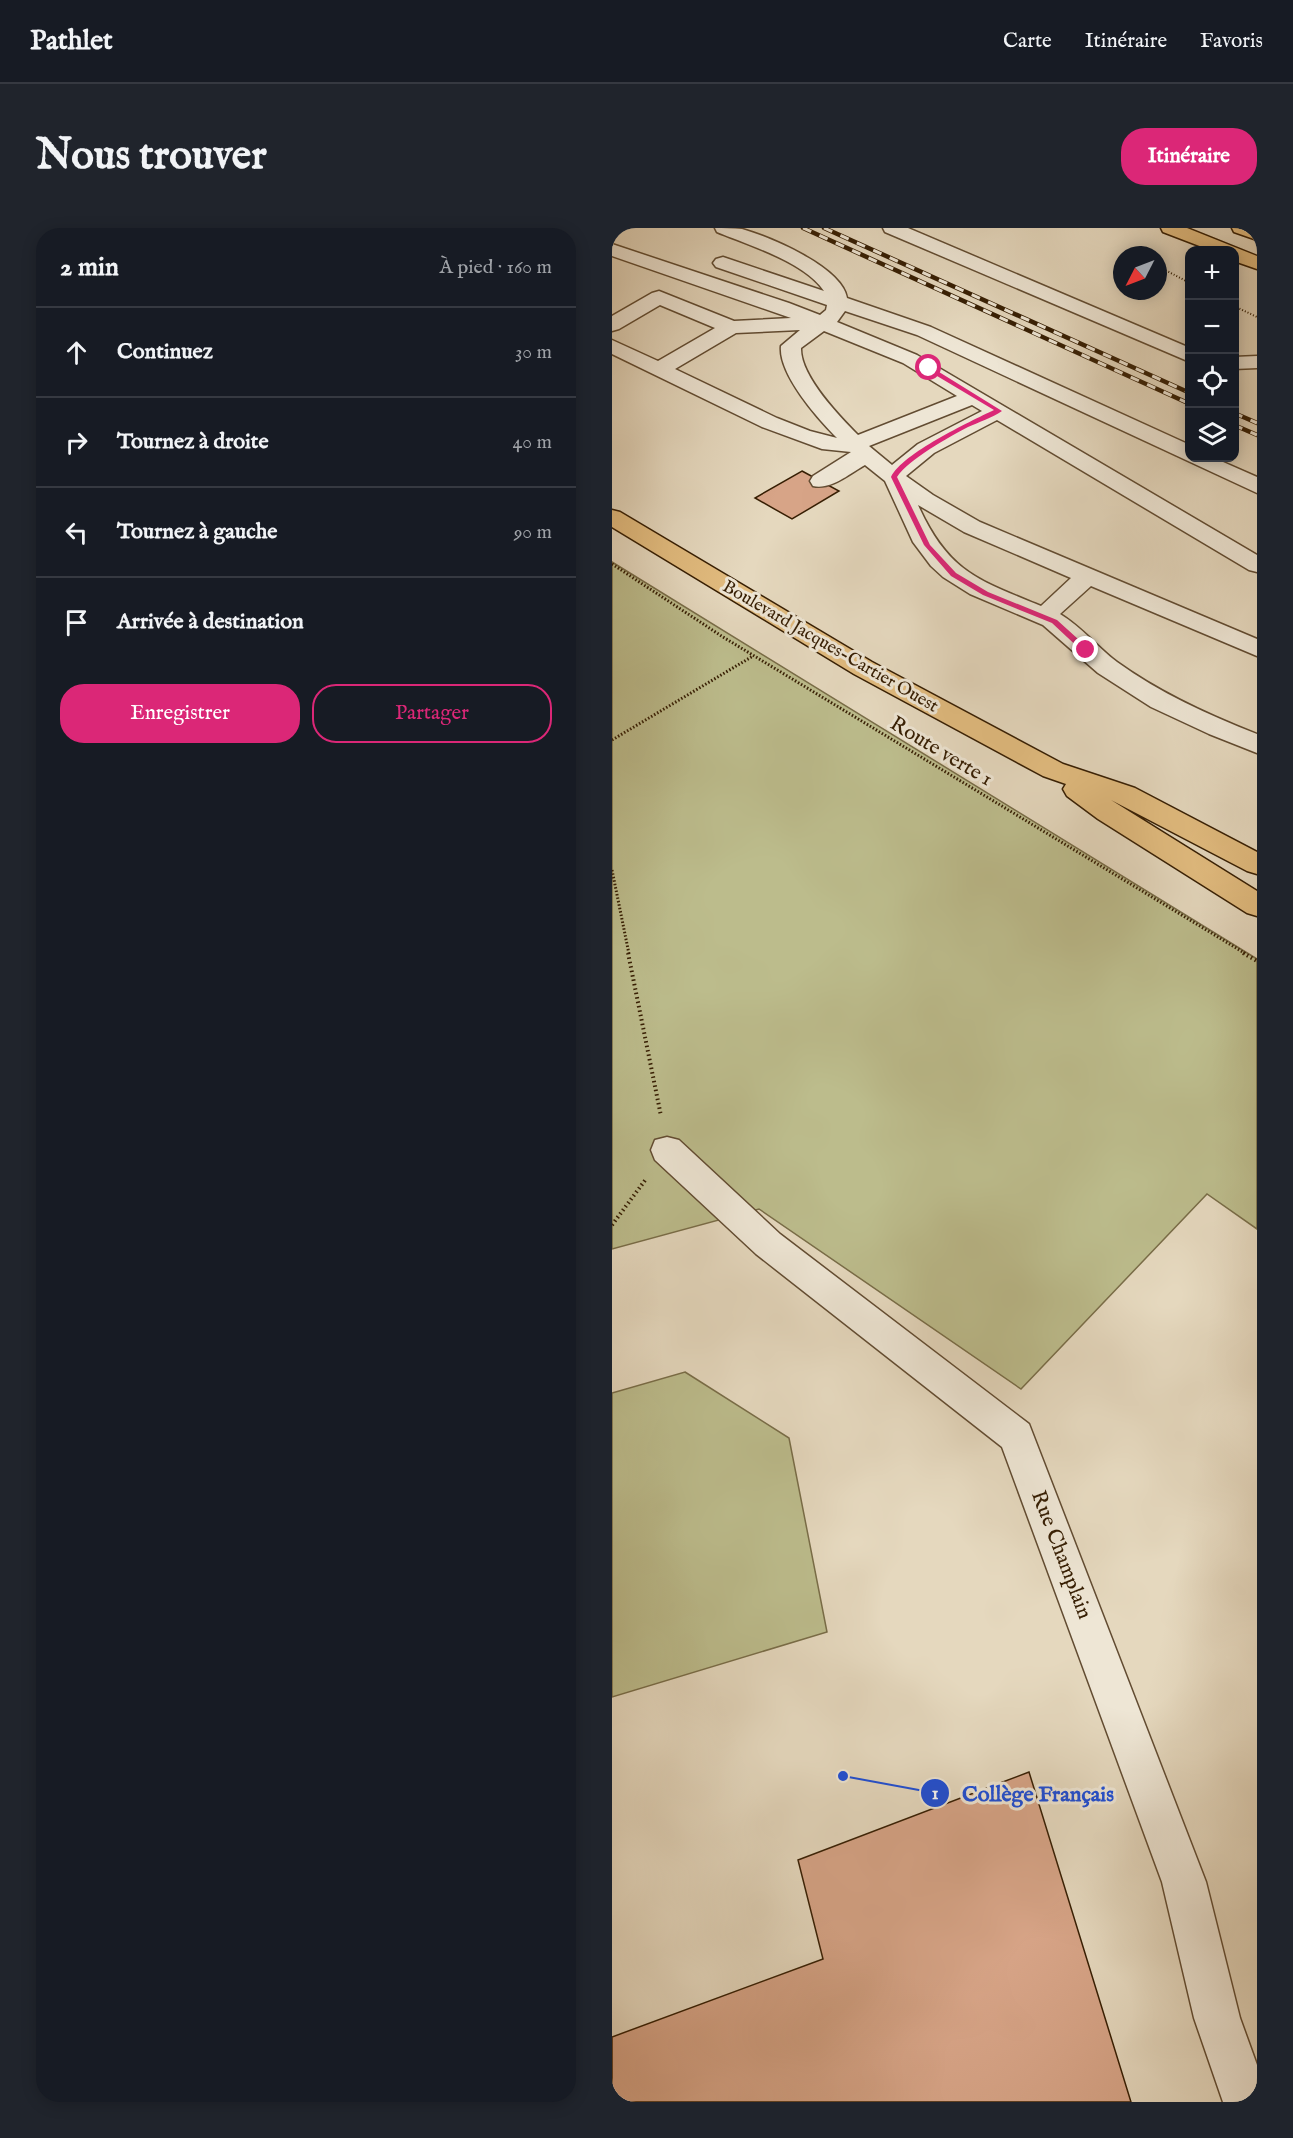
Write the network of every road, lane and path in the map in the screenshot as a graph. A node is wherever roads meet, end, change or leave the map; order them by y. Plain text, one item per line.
1 (724, 228) edge
2 (892, 228) edge
3 (1170, 228) edge
4 (1240, 228) edge
5 (1257, 234) edge
6 (1216, 246) edge
7 (612, 250) edge
8 (700, 256) dead end
9 (1239, 256) edge
10 (1257, 263) edge
11 (1167, 271) edge
12 (1185, 280) edge
13 (838, 300) junction
14 (1239, 308) edge
15 (1257, 317) edge
16 (823, 322) junction
17 (612, 325) edge
18 (731, 327) junction
19 (612, 346) edge
20 (1185, 354) edge
21 (1257, 362) edge
22 (1239, 363) edge
23 (660, 369) junction
24 (975, 396) junction
25 (999, 411) junction
26 (861, 449) junction
27 (1185, 452) edge
28 (1206, 462) edge
29 (894, 477) junction
30 (821, 481) dead end
31 (1257, 486) edge
32 (612, 517) edge
33 (612, 564) edge
34 (1257, 565) edge
35 (1088, 576) junction
36 (1044, 616) junction
37 (1257, 648) edge
38 (753, 656) junction
39 (612, 740) edge
40 (1257, 744) edge
41 (1053, 770) junction
42 (1257, 864) edge
43 (612, 870) edge
44 (1257, 905) edge
45 (1257, 961) edge
46 (667, 1150) junction
47 (612, 1225) edge
48 (1246, 2102) edge

1 - 13 street
2 - 20 street
3 - 6 main road
4 - 5 main road
7 - 16 street
8 - 13 street
9 - 10 main road
11 - 12 path
13 - 16 street
13 - 27 street
14 - 15 path
16 - 18 street
16 - 24 street
16 - 26 street
17 - 18 street
18 - 23 street
19 - 23 street
21 - 22 street
23 - 26 street
24 - 25 street
24 - 26 street
25 - 29 street
25 - 34 street
26 - 29 street
26 - 30 street
28 - 31 street
29 - 35 street
29 - 36 street
32 - 41 main road, Boulevard Jacques-Cartier Ouest
33 - 38 path, Route verte 1
35 - 36 street
35 - 37 street
36 - 40 street
38 - 39 path
38 - 45 path, Route verte 1
41 - 42 main road, Boulevard Jacques-Cartier Ouest
41 - 44 main road, Boulevard Jacques-Cartier Ouest
43 - 46 path
46 - 47 path
46 - 48 street, Rue Champlain

